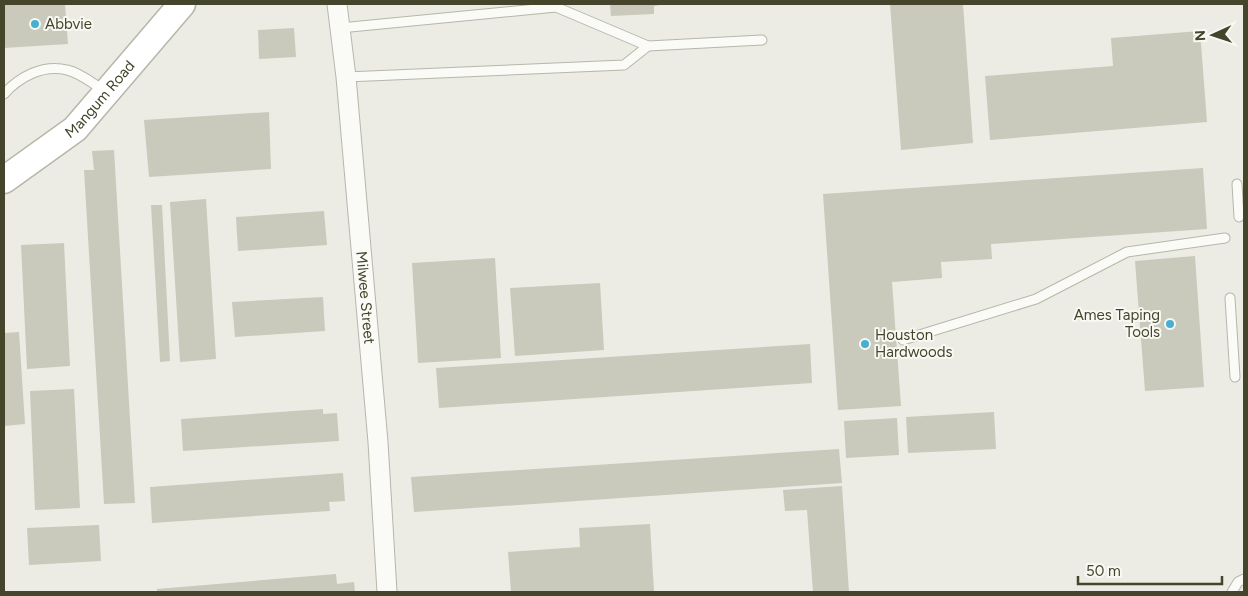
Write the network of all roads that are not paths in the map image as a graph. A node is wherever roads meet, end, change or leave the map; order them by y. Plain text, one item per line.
1 (182, 4) edge
2 (337, 4) edge
3 (556, 5) edge
4 (340, 28) junction
5 (762, 40) dead end
6 (648, 46) junction
7 (346, 77) junction
8 (107, 92) junction
9 (4, 94) edge
10 (5, 176) edge
11 (1236, 184) dead end
12 (1239, 217) dead end
13 (1225, 238) dead end
14 (1230, 298) dead end
15 (903, 340) dead end
16 (1236, 377) dead end
17 (1244, 579) edge
18 (387, 592) edge
19 (1232, 592) edge

1 - 8 street, Mangum Road
2 - 4 street, Milwee Street
3 - 4 lane
3 - 6 lane
4 - 7 street, Milwee Street
5 - 6 lane
6 - 7 lane
7 - 18 street, Milwee Street
8 - 9 lane
8 - 10 street, Mangum Road
11 - 12 lane
13 - 15 lane
14 - 16 lane
17 - 19 lane

